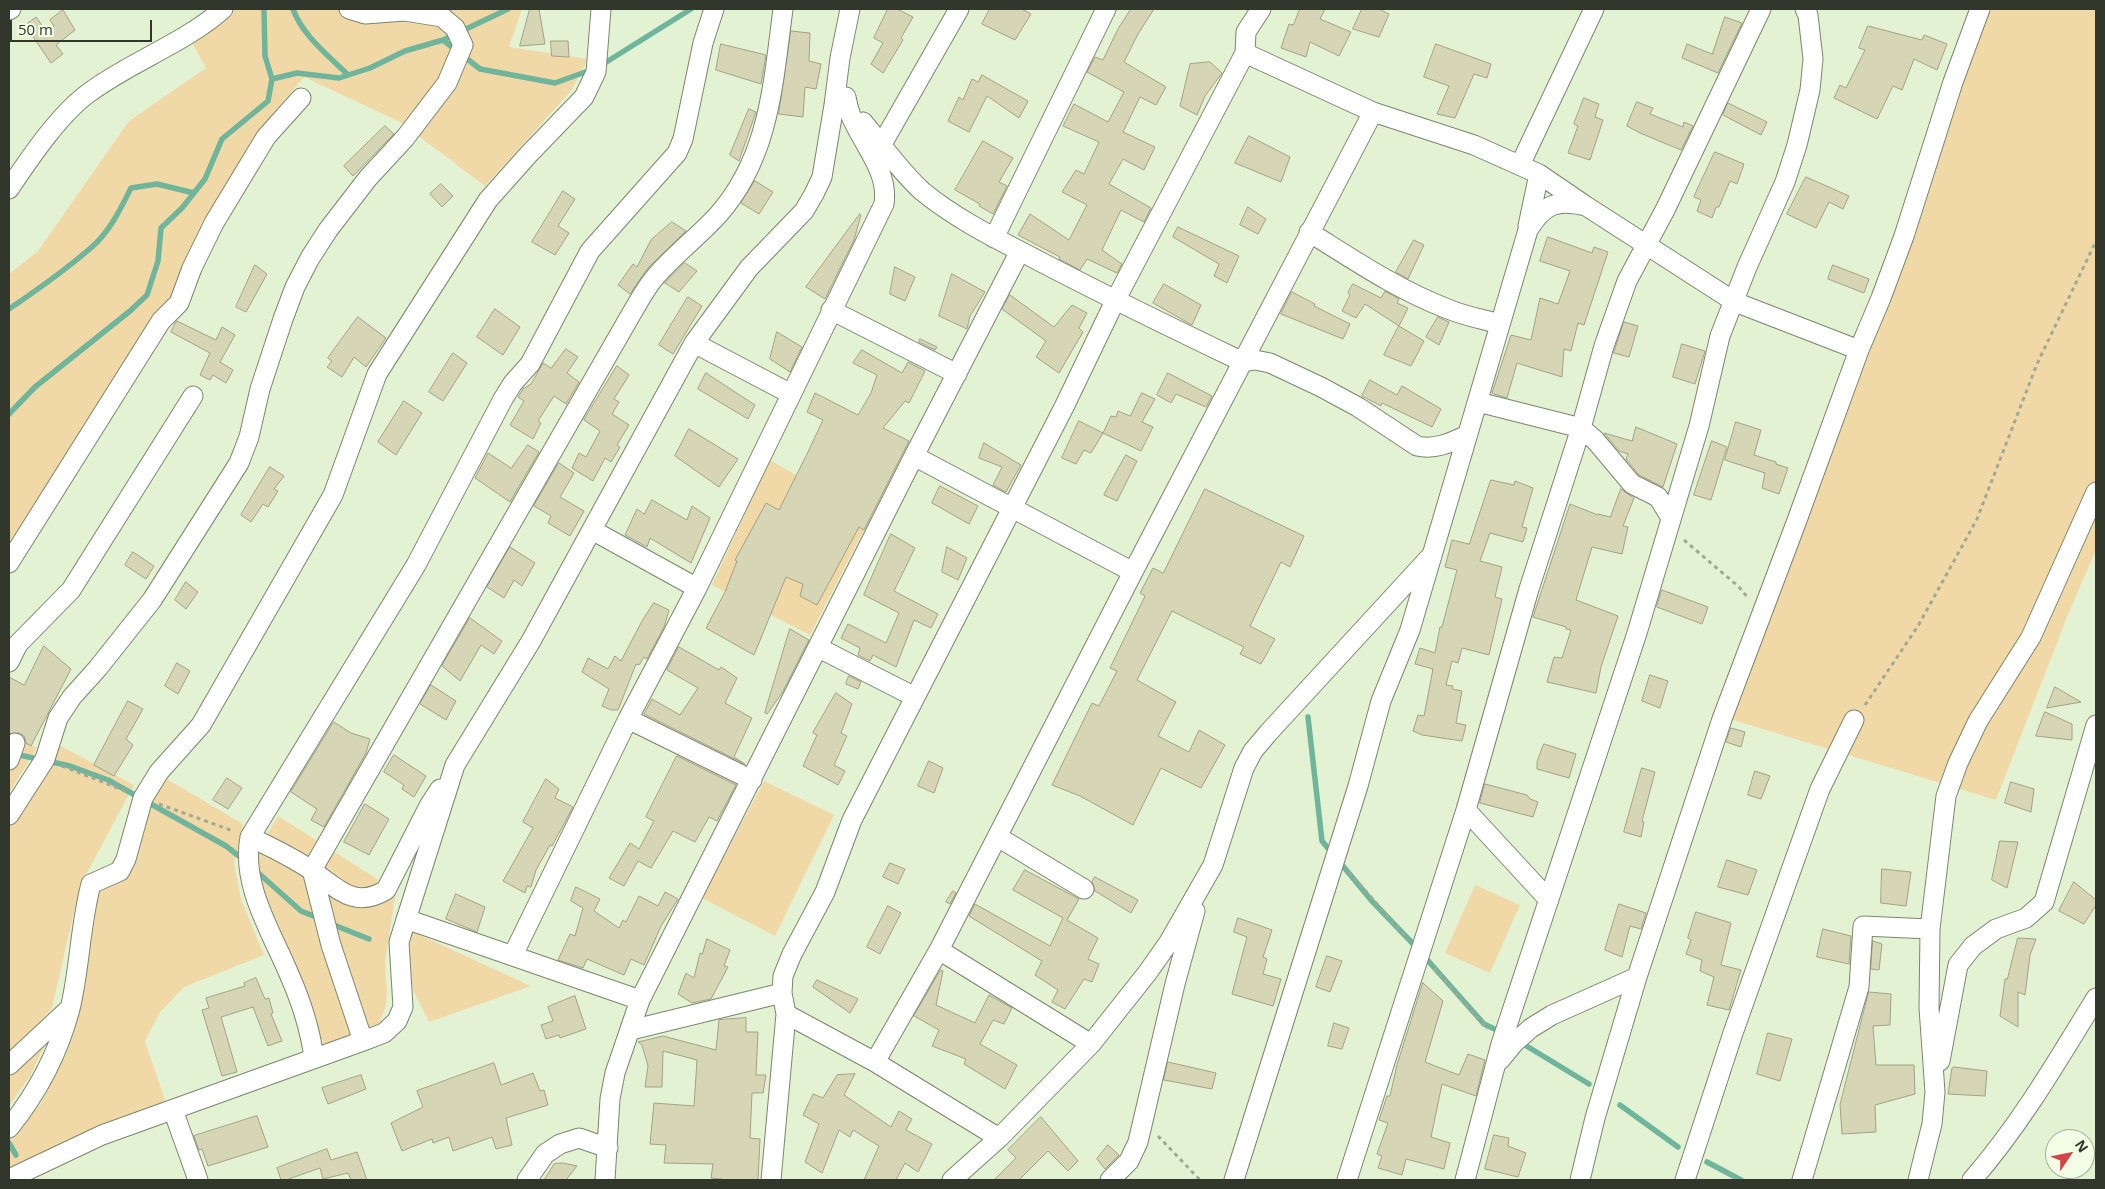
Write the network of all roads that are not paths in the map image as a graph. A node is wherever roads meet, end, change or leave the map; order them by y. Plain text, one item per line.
1 (223, 9) edge
2 (349, 9) edge
3 (601, 9) edge
4 (714, 9) edge
5 (783, 9) edge
6 (850, 9) edge
7 (959, 9) edge
8 (1106, 9) edge
9 (1594, 9) edge
10 (1761, 9) edge
11 (1806, 9) edge
12 (1980, 9) edge
13 (1253, 11) edge
14 (1245, 53) junction
15 (840, 58) junction
16 (846, 97) junction
17 (301, 98) dead end
18 (1373, 112) junction
19 (882, 144) junction
20 (1520, 166) junction
21 (1539, 174) junction
22 (9, 189) edge
23 (1586, 206) junction
24 (1528, 230) junction
25 (1309, 232) junction
26 (994, 238) junction
27 (1646, 245) junction
28 (1020, 251) junction
29 (1115, 301) junction
30 (1735, 302) junction
31 (831, 310) junction
32 (1500, 324) junction
33 (694, 343) junction
34 (1859, 350) junction
35 (1243, 362) junction
36 (957, 374) junction
37 (790, 394) junction
38 (193, 396) dead end
39 (1478, 402) junction
40 (1581, 428) junction
41 (1467, 436) junction
42 (914, 456) junction
43 (2096, 492) edge
44 (1013, 508) junction
45 (1671, 518) junction
46 (592, 530) junction
47 (1433, 554) junction
48 (9, 563) edge
49 (1133, 572) junction
50 (697, 588) junction
51 (819, 648) junction
52 (9, 662) edge
53 (915, 697) junction
54 (628, 719) junction
55 (1854, 720) road end
56 (2096, 725) edge
57 (455, 765) junction
58 (752, 780) junction
59 (1466, 810) junction
60 (9, 815) edge
61 (250, 837) junction
62 (998, 837) junction
63 (312, 870) junction
64 (1202, 885) junction
65 (1084, 889) dead end
66 (1549, 900) junction
67 (406, 919) junction
68 (1930, 929) junction
69 (939, 950) junction
70 (513, 955) junction
71 (1637, 977) junction
72 (782, 993) junction
73 (2096, 998) edge
74 (640, 1000) junction
75 (70, 1009) junction
76 (786, 1014) junction
77 (631, 1030) junction
78 (363, 1041) junction
79 (1091, 1044) junction
80 (314, 1058) junction
81 (875, 1062) junction
82 (9, 1065) edge
83 (1496, 1065) junction
84 (1934, 1092) junction
85 (173, 1110) junction
86 (9, 1128) edge
87 (999, 1138) junction
88 (608, 1148) junction
89 (9, 1179) edge
90 (198, 1180) edge
91 (527, 1180) edge
92 (605, 1180) edge
93 (771, 1180) edge
94 (952, 1180) edge
95 (1110, 1180) edge
96 (1234, 1180) edge
97 (1347, 1180) edge
98 (1465, 1180) edge
99 (1580, 1180) edge
100 (1685, 1180) edge
101 (1802, 1180) edge
102 (1918, 1180) edge
103 (1972, 1180) edge

1 - 22 street
2 - 60 street
3 - 75 street
4 - 61 street
5 - 63 street
6 - 15 street
7 - 19 street
8 - 26 street
9 - 20 street
10 - 27 street
11 - 30 street
12 - 34 street
13 - 14 street
14 - 18 street
14 - 29 street
15 - 16 street
15 - 33 street
16 - 19 street
16 - 31 street
17 - 48 street
18 - 20 street
18 - 25 street
19 - 26 street
20 - 21 street
21 - 23 street
21 - 24 street
23 - 24 street
23 - 27 street
24 - 32 street
25 - 32 street
25 - 35 street
26 - 28 street
27 - 30 street
27 - 40 street
28 - 29 street
28 - 36 street
29 - 35 street
29 - 44 street
30 - 34 street
30 - 45 street
31 - 36 street
31 - 37 street
32 - 39 street
33 - 37 street
33 - 46 street
34 - 71 street
35 - 41 street
35 - 49 street
36 - 42 street
37 - 50 street
38 - 52 street
39 - 40 street
39 - 41 street
40 - 45 street
40 - 59 street
41 - 47 street
42 - 44 street
42 - 51 street
43 - 68 street
44 - 49 street
44 - 53 street
45 - 66 street
46 - 50 street
46 - 57 street
47 - 64 street
47 - 96 street
49 - 62 street
50 - 54 street
51 - 53 street
51 - 58 street
53 - 72 street
54 - 58 street
54 - 70 street
55 - 100 street
56 - 84 street
57 - 63 street
57 - 67 street
58 - 74 street
59 - 66 street
59 - 97 street
61 - 63 street
61 - 80 street
62 - 65 street
62 - 69 street
63 - 78 street
64 - 79 street
64 - 95 street
66 - 83 street
67 - 70 street
67 - 78 street
68 - 84 street
68 - 101 street
69 - 79 street
69 - 81 street
70 - 74 street
71 - 83 street
71 - 99 street
72 - 76 street
72 - 77 street
73 - 103 street
74 - 77 street
75 - 82 street
75 - 86 street
76 - 81 street
76 - 93 street
77 - 88 street
78 - 80 street
79 - 87 street
80 - 85 street
81 - 87 street
83 - 98 street
84 - 102 street
85 - 89 street
85 - 90 street
87 - 94 street
88 - 91 street
88 - 92 street

